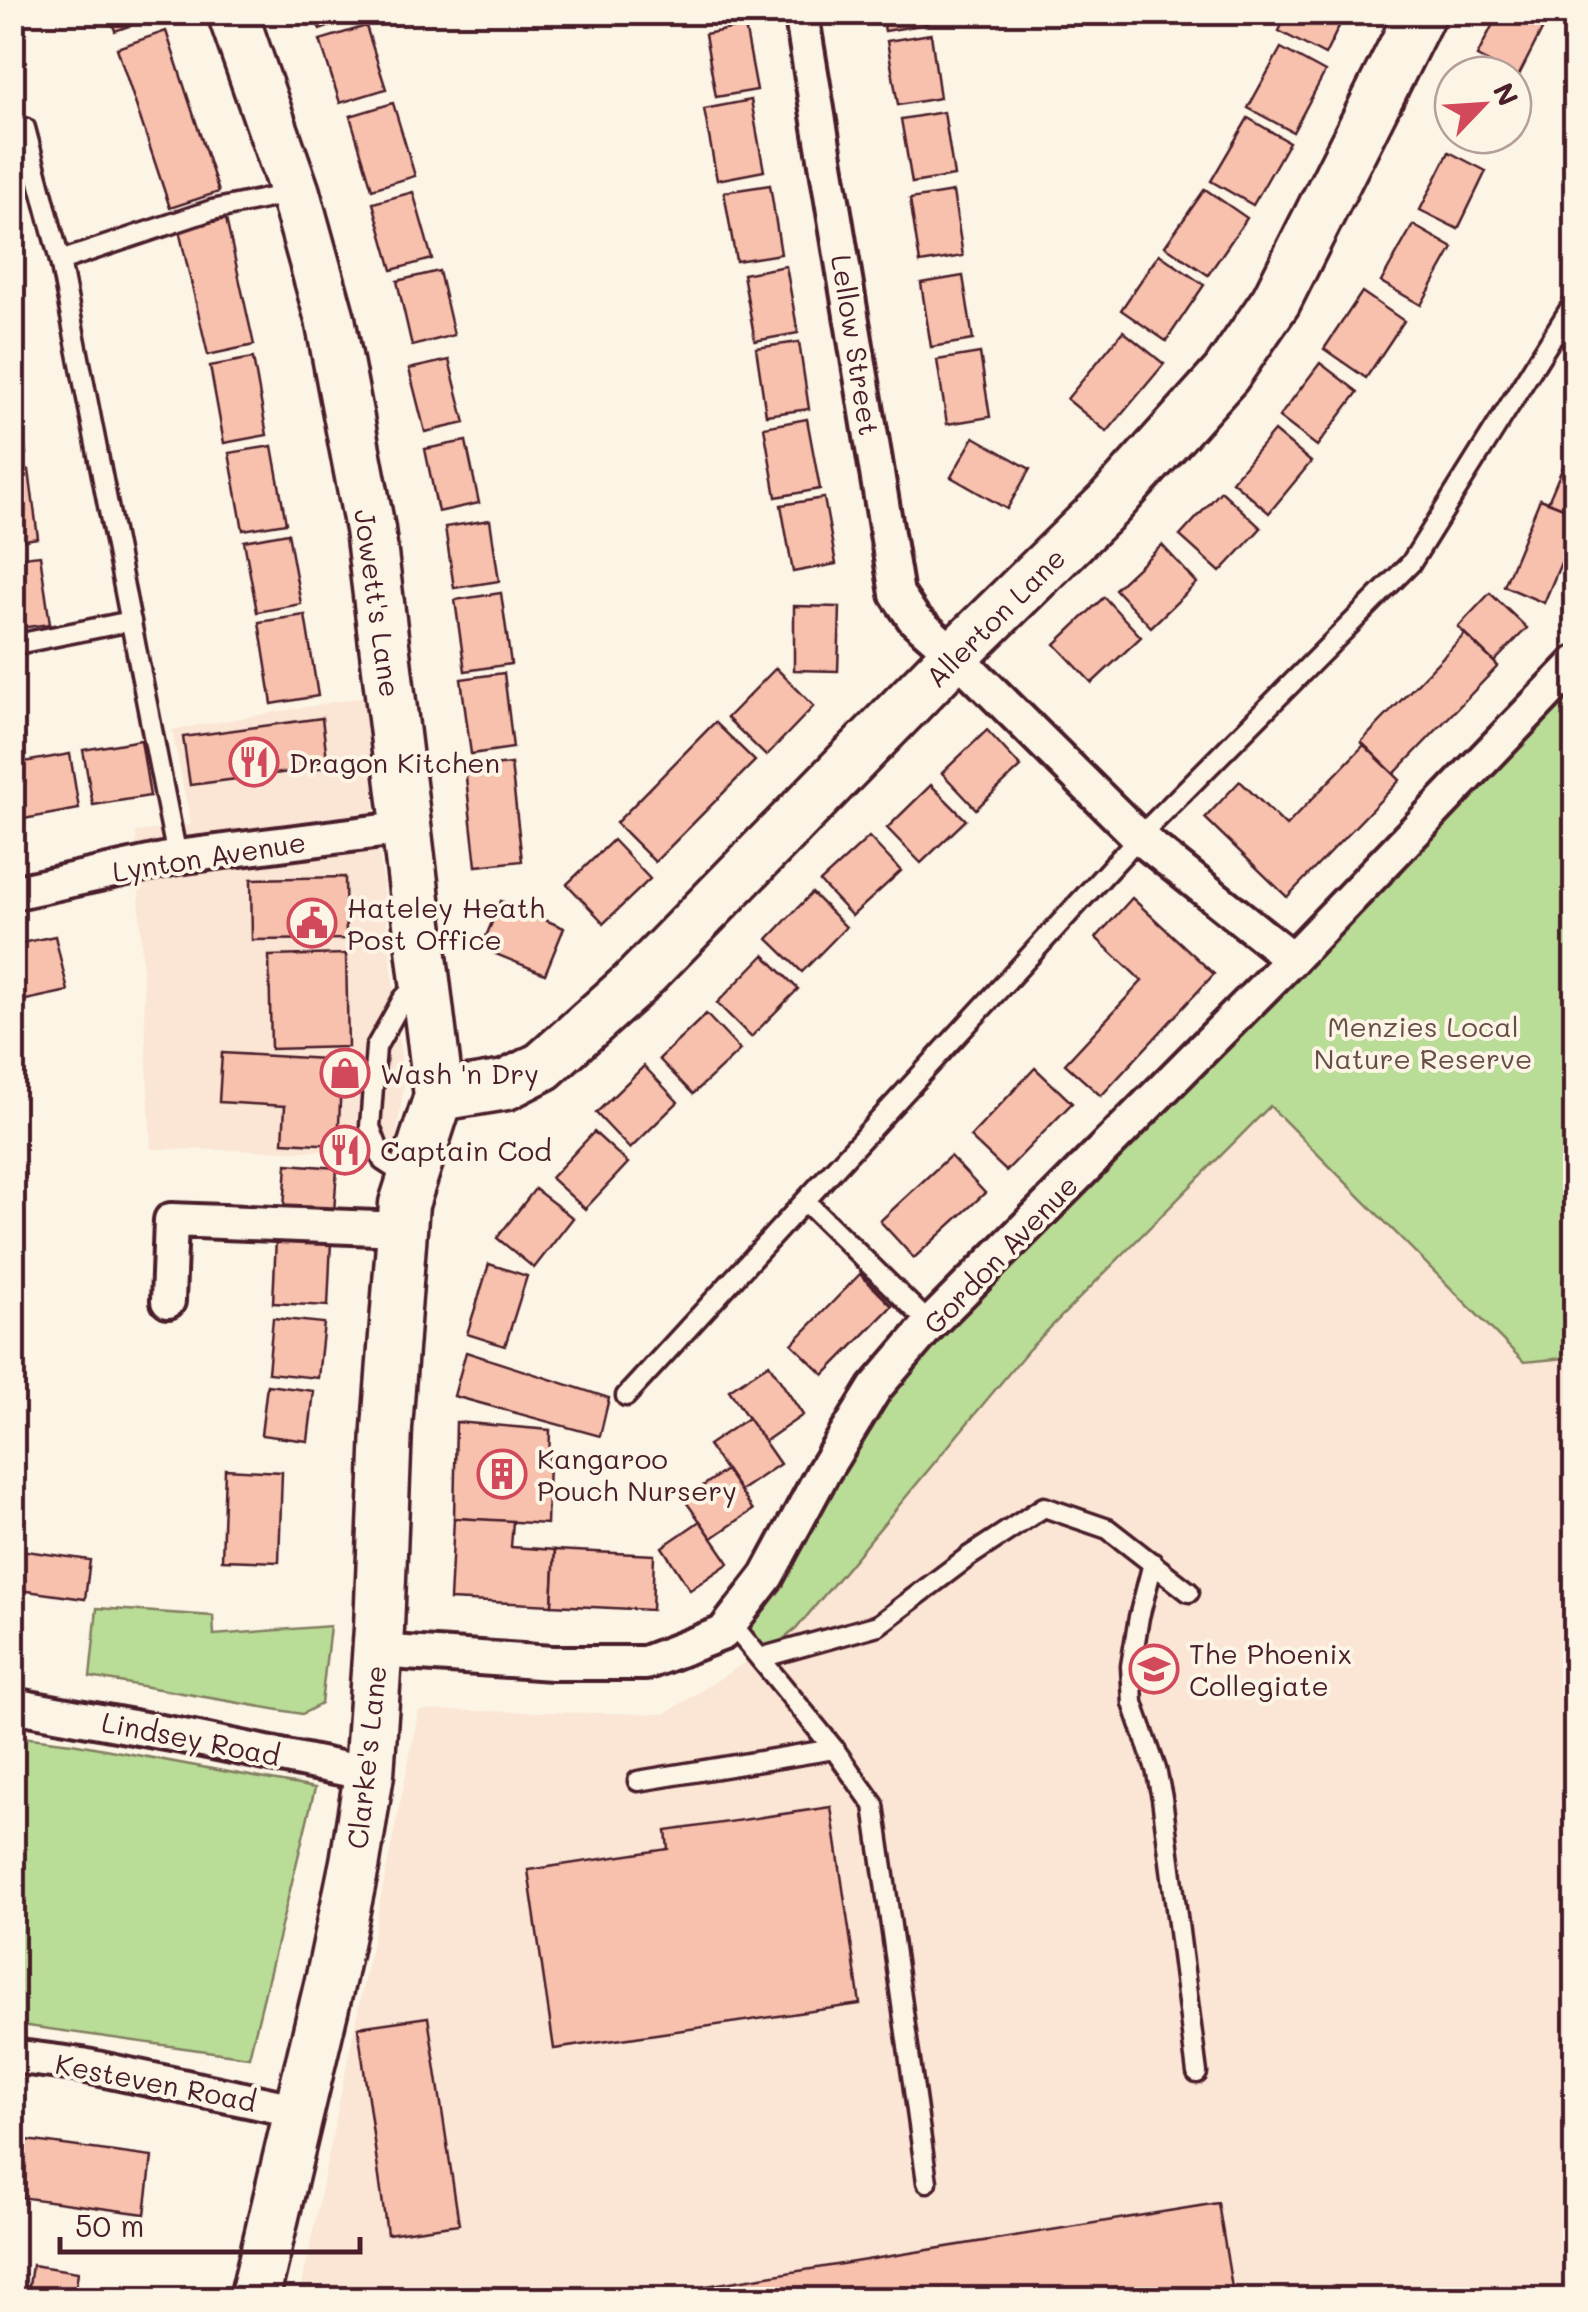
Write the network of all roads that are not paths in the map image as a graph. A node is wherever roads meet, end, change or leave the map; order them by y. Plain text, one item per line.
1 (232, 12) edge
2 (801, 12) edge
3 (1422, 12) edge
4 (25, 128) dead end
5 (295, 193) junction
6 (60, 261) junction
7 (1576, 299) edge
8 (131, 622) junction
9 (12, 644) edge
10 (955, 654) junction
11 (1576, 663) edge
12 (406, 828) junction
13 (1139, 837) junction
14 (177, 857) junction
15 (12, 892) edge
16 (1292, 960) junction
17 (424, 977) junction
18 (439, 1096) junction
19 (806, 1202) junction
20 (406, 1204) junction
21 (168, 1302) dead end
22 (930, 1324) junction
23 (626, 1396) dead end
24 (1153, 1564) junction
25 (1189, 1592) dead end
26 (731, 1622) junction
27 (377, 1651) junction
28 (760, 1658) junction
29 (12, 1705) edge
30 (834, 1749) junction
31 (370, 1774) junction
32 (638, 1781) dead end
33 (12, 2056) edge
34 (1197, 2074) dead end
35 (300, 2111) junction
36 (927, 2182) dead end
37 (254, 2300) edge

1 - 5 street, Jowett's Lane
2 - 10 street, Lellow Street
3 - 10 street, Allerton Lane
4 - 6 lane
5 - 6 lane
5 - 12 street, Jowett's Lane
6 - 8 lane
7 - 13 lane
8 - 9 lane
8 - 14 lane
10 - 13 street, Lellow Street
10 - 18 street, Allerton Lane
11 - 16 street, Gordon Avenue
12 - 14 street, Lynton Avenue
12 - 17 street, Jowett's Lane
13 - 16 street, Lellow Street
13 - 19 lane
14 - 15 street, Lynton Avenue
16 - 22 street, Gordon Avenue
17 - 18 street, Jowett's Lane
17 - 20 lane
18 - 20 street, Jowett's Lane
19 - 22 lane
19 - 23 lane
20 - 21 street
20 - 27 street, Clarke's Lane
22 - 26 street, Gordon Avenue
24 - 25 lane
24 - 28 lane
24 - 34 lane
26 - 27 street, Gordon Avenue
26 - 28 lane
27 - 31 street, Clarke's Lane
28 - 30 lane
29 - 31 street, Lindsey Road
30 - 32 lane
30 - 36 lane
31 - 35 street, Clarke's Lane
33 - 35 street, Kesteven Road
35 - 37 street, Clarke's Lane

